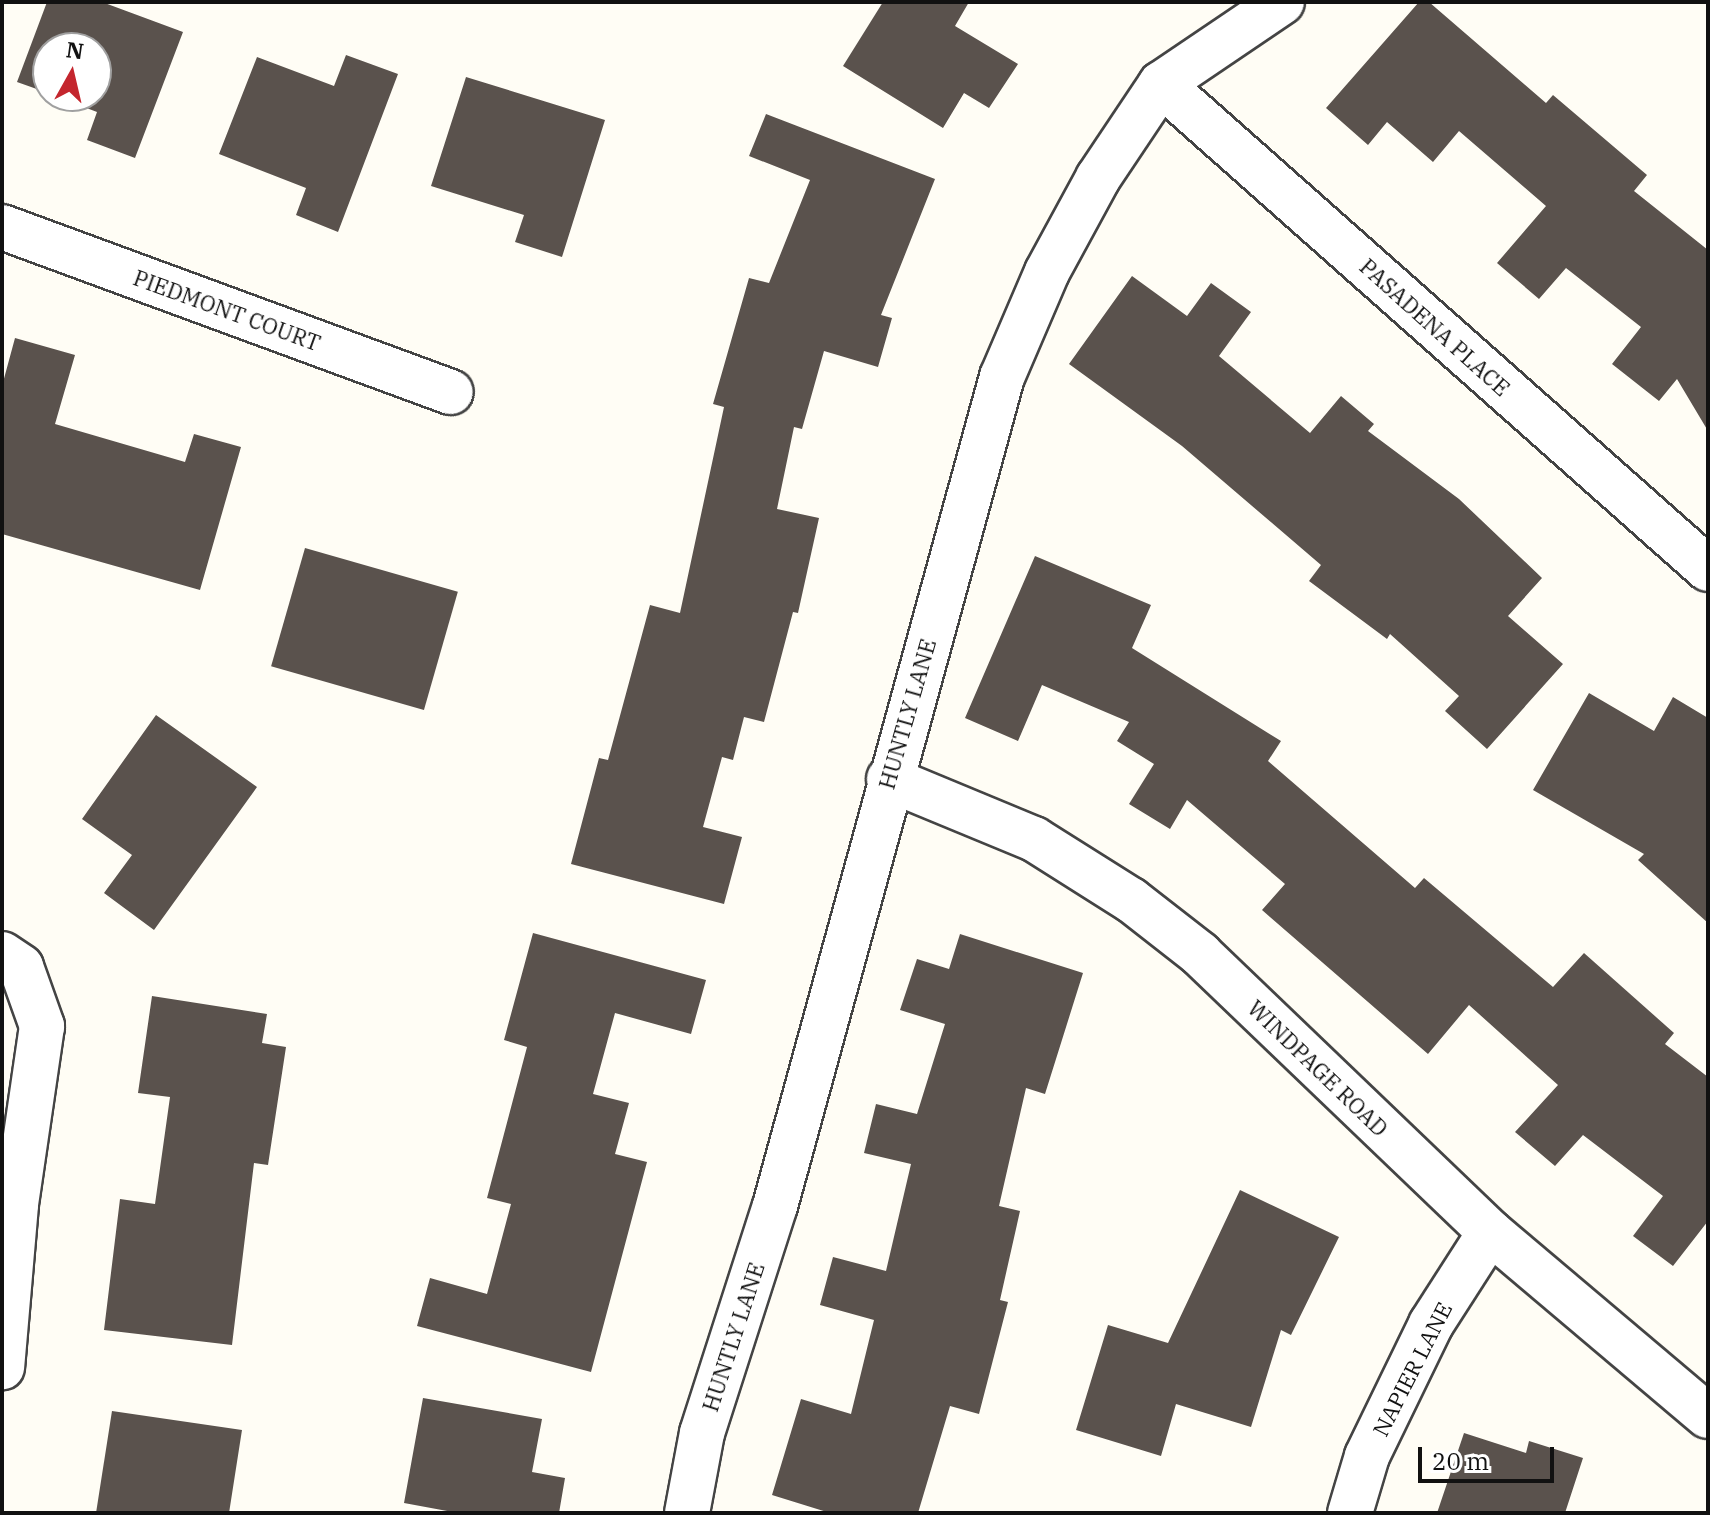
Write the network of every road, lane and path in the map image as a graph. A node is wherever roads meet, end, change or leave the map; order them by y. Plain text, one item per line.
1 (1282, 2) edge
2 (1161, 84) junction
3 (2, 227) edge
4 (451, 392) dead end
5 (1708, 569) edge
6 (889, 779) junction
7 (2, 954) edge
8 (1490, 1232) junction
9 (2, 1367) edge
10 (1708, 1416) edge
11 (687, 1513) edge
12 (1350, 1513) edge

1 - 2 street, HUNTLY LANE
2 - 5 street, PASADENA PLACE
2 - 6 street, HUNTLY LANE
3 - 4 street, PIEDMONT COURT
6 - 8 street, WINDPAGE ROAD
6 - 11 street, HUNTLY LANE
7 - 9 street
8 - 10 street, WINDPAGE ROAD
8 - 12 street, NAPIER LANE

